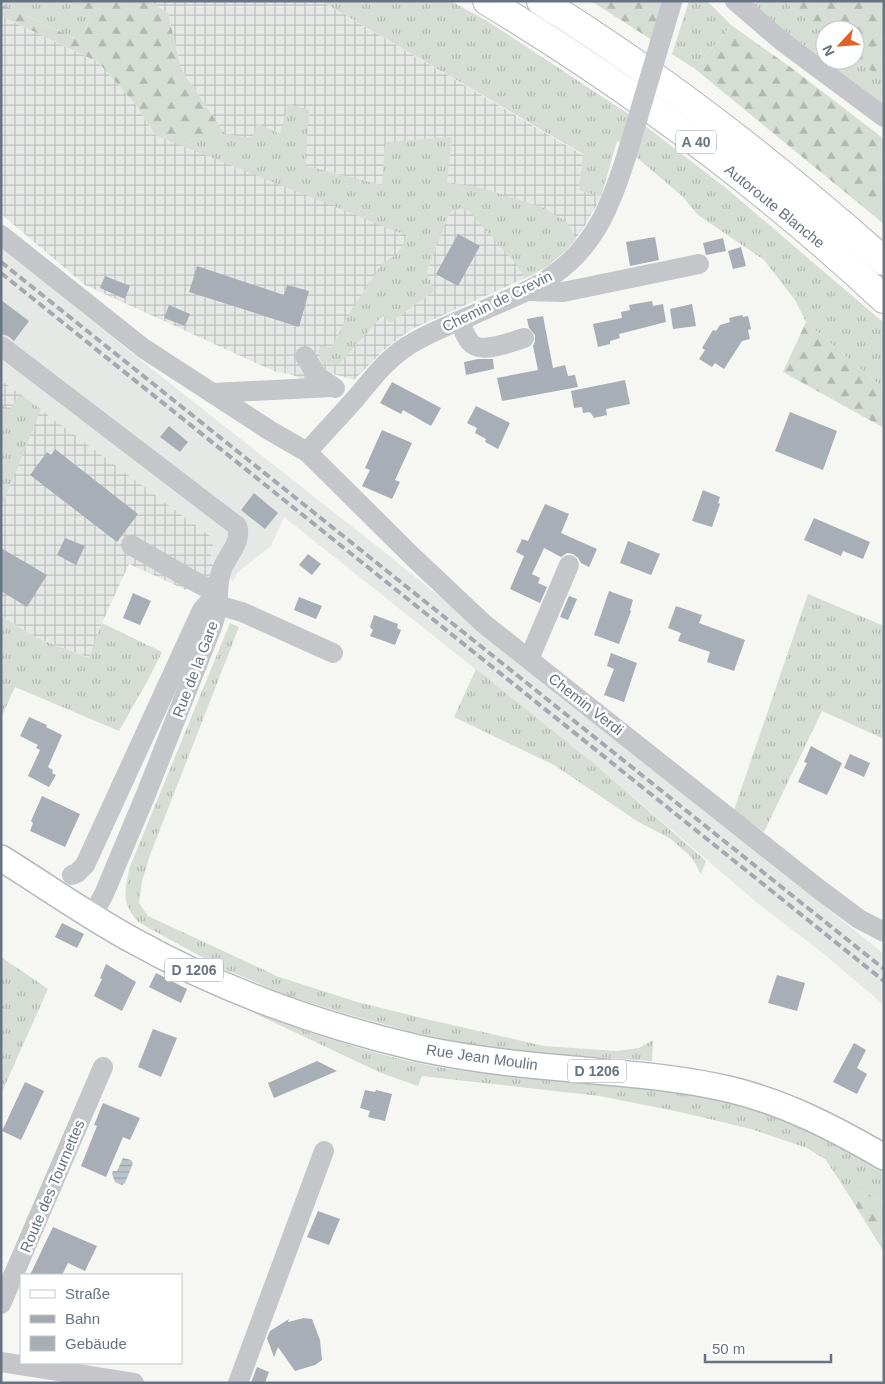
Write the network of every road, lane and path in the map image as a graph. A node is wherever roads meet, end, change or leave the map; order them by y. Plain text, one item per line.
1 (487, 1) edge
2 (541, 1) edge
3 (735, 1) edge
4 (672, 2) edge
5 (884, 117) edge
6 (1, 235) edge
7 (884, 260) edge
8 (699, 264) dead end
9 (525, 291) junction
10 (884, 299) edge
11 (459, 321) junction
12 (524, 338) dead end
13 (1, 346) edge
14 (305, 356) dead end
15 (333, 387) junction
16 (212, 393) junction
17 (355, 399) junction
18 (308, 452) junction
19 (131, 545) dead end
20 (569, 565) dead end
21 (218, 599) junction
22 (333, 653) dead end
23 (529, 659) junction
24 (121, 785) junction
25 (146, 794) junction
26 (1, 858) edge
27 (72, 875) dead end
28 (92, 916) junction
29 (884, 932) edge
30 (103, 1067) dead end
31 (324, 1151) dead end
32 (884, 1157) edge
33 (1, 1304) edge
34 (1, 1362) edge
35 (134, 1383) edge
36 (238, 1383) edge

1 - 10 highway, Autoroute Blanche / A 40
2 - 7 highway, Autoroute Blanche / A 40
3 - 5 street
4 - 9 street, Chemin de Crevin, bridge
6 - 16 street, Chemin Verdi
8 - 9 street
9 - 11 street, Chemin de Crevin
11 - 12 street
11 - 17 street, Chemin de Crevin
13 - 21 street, Rue de la Gare
14 - 15 street
15 - 16 street
15 - 17 street
16 - 18 street, Chemin Verdi
17 - 18 street, Chemin de Crevin
18 - 23 street, Chemin Verdi
19 - 21 street
20 - 23 street
21 - 22 street
21 - 24 street
21 - 25 street, Rue de la Gare
23 - 29 street, Chemin Verdi
24 - 25 street
24 - 27 street
25 - 28 street, Rue de la Gare
26 - 28 main road, D 1206
28 - 32 main road, Rue Jean Moulin / D 1206
30 - 33 street, Route des Tournettes
31 - 36 street
34 - 35 street

